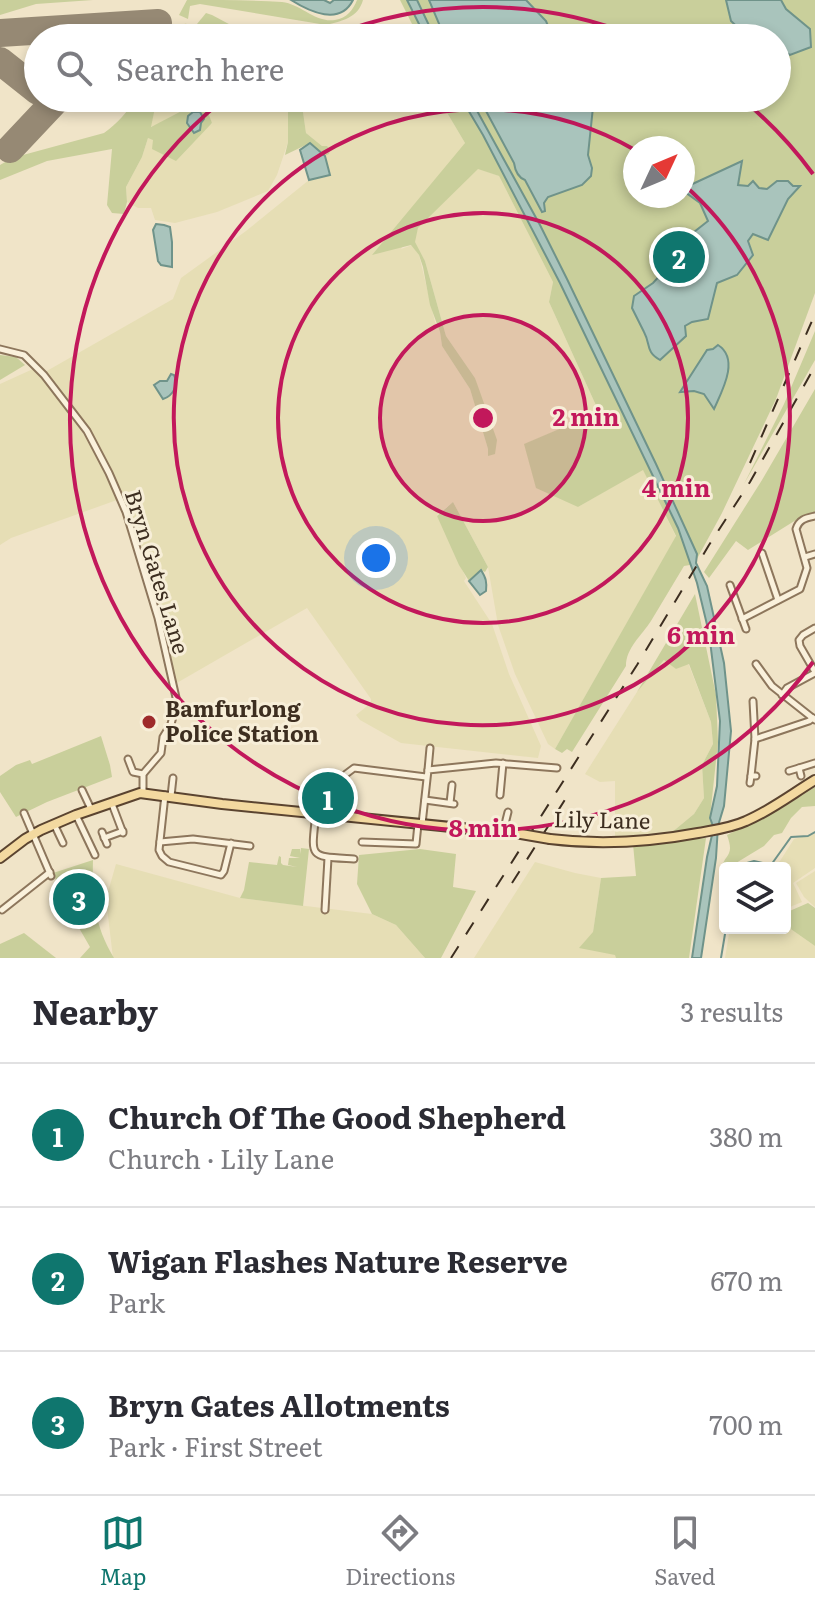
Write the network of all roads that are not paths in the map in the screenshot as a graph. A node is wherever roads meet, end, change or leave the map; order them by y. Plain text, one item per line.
1 (0, 349) edge
2 (815, 516) edge
3 (762, 553) dead end
4 (815, 554) edge
5 (805, 557) junction
6 (730, 585) dead end
7 (778, 600) junction
8 (742, 619) junction
9 (815, 628) edge
10 (746, 629) dead end
11 (756, 664) dead end
12 (815, 672) edge
13 (782, 695) junction
14 (753, 701) dead end
15 (814, 719) edge
16 (755, 739) junction
17 (430, 748) dead end
18 (128, 759) dead end
19 (503, 763) junction
20 (815, 763) edge
21 (799, 768) junction
22 (553, 769) dead end
23 (789, 771) dead end
24 (143, 774) junction
25 (346, 774) dead end
26 (427, 774) junction
27 (801, 776) dead end
28 (173, 778) dead end
29 (815, 780) edge
30 (750, 783) dead end
31 (452, 785) dead end
32 (82, 790) dead end
33 (140, 793) junction
34 (500, 795) dead end
35 (168, 796) junction
36 (425, 800) junction
37 (111, 802) junction
38 (91, 810) junction
39 (508, 812) dead end
40 (24, 813) dead end
41 (316, 813) junction
42 (76, 815) junction
43 (54, 824) junction
44 (420, 824) junction
45 (503, 833) junction
46 (32, 834) junction
47 (105, 838) dead end
48 (160, 842) junction
49 (362, 842) dead end
50 (63, 843) dead end
51 (231, 843) junction
52 (250, 846) dead end
53 (95, 855) dead end
54 (0, 858) edge
55 (328, 858) junction
56 (354, 859) dead end
57 (2, 910) edge
58 (325, 910) dead end

1 - 24 street, Bryn Gates Lane
2 - 5 street
3 - 7 street
4 - 5 street
5 - 7 street
6 - 8 street
7 - 8 street
8 - 10 street
9 - 12 street
11 - 13 street
12 - 13 street
13 - 15 street
14 - 16 street
15 - 16 street
16 - 30 street
17 - 26 street
18 - 24 street
19 - 22 street
19 - 26 street
19 - 34 street
20 - 21 street
21 - 23 street
21 - 27 street
24 - 33 street
25 - 26 street
26 - 36 street
28 - 35 street
29 - 45 main road, Lily Lane, bridge
31 - 36 street
32 - 38 street
33 - 35 main road, Lily Lane
33 - 37 main road
35 - 41 main road, Lily Lane
35 - 48 street
36 - 44 street
37 - 38 main road
37 - 47 street
38 - 42 main road
39 - 45 street
40 - 46 street
41 - 44 main road, Lily Lane
41 - 55 street
42 - 43 main road
42 - 53 street
43 - 46 main road
43 - 50 street
44 - 45 main road, Lily Lane
44 - 49 street
46 - 54 main road
46 - 57 street
48 - 51 street
48 - 51 street
51 - 52 street
55 - 56 street
55 - 58 street

